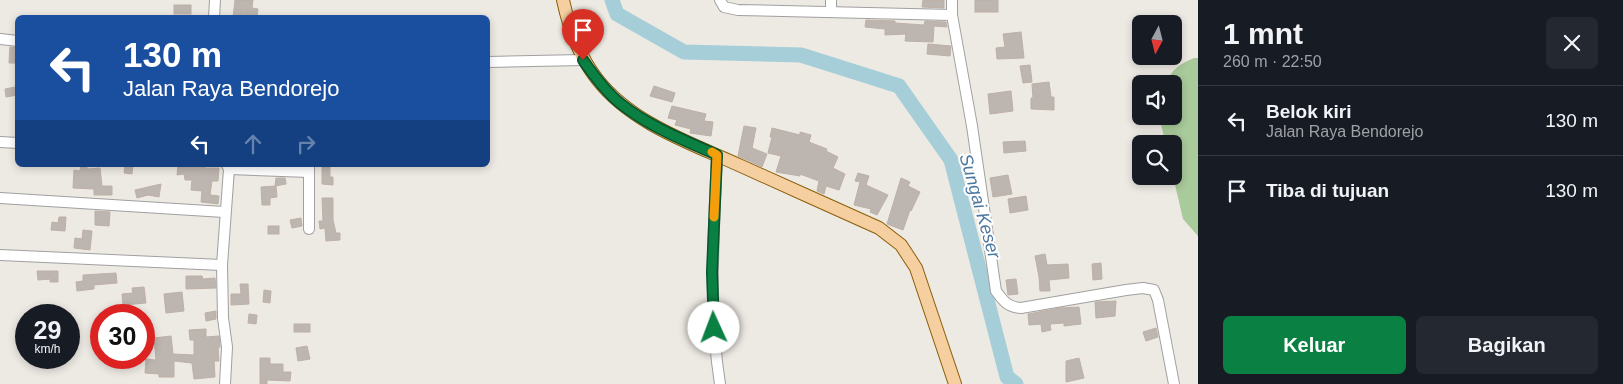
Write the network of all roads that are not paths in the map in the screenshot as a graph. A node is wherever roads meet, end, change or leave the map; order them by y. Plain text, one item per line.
1 (216, 0) edge
2 (562, 0) edge
3 (720, 0) edge
4 (831, 0) edge
5 (952, 0) edge
6 (831, 12) junction
7 (214, 15) edge
8 (952, 15) junction
9 (0, 39) edge
10 (15, 41) edge
11 (583, 60) junction
12 (490, 62) edge
13 (0, 142) edge
14 (15, 143) edge
15 (717, 155) junction
16 (228, 167) edge
17 (309, 168) edge
18 (0, 198) edge
19 (224, 212) junction
20 (309, 229) dead end
21 (0, 255) edge
22 (222, 265) junction
23 (225, 384) edge
24 (720, 384) edge
25 (955, 384) edge
26 (1174, 384) edge

1 - 7 street
2 - 11 main road
3 - 6 street
4 - 6 street
5 - 8 street
6 - 8 street
8 - 26 street
9 - 10 street
11 - 12 street
11 - 15 main road
13 - 14 street
15 - 24 street
15 - 25 main road
16 - 17 street
16 - 19 street
17 - 20 street
18 - 19 street
19 - 22 street
21 - 22 street
22 - 23 street

